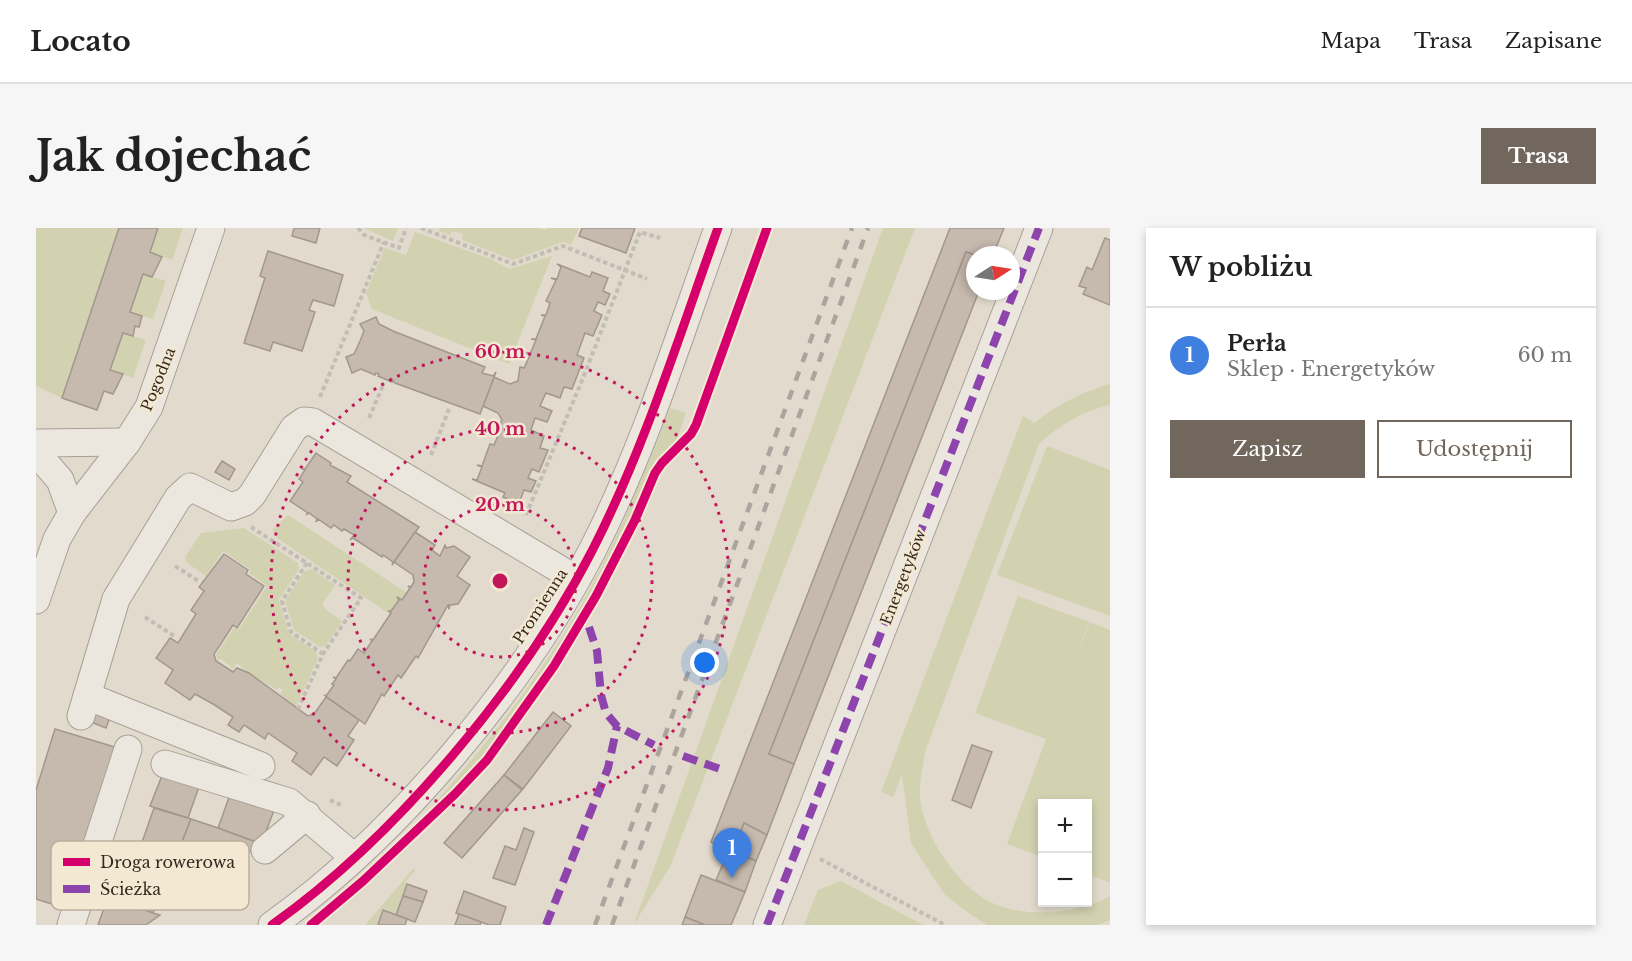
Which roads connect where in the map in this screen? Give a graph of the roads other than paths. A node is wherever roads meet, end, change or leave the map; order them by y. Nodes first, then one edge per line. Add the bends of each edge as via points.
1 (211, 228) edge
2 (718, 228) edge
3 (1039, 228) edge
4 (127, 442) junction
5 (36, 443) edge
6 (36, 452) edge
7 (72, 513) junction
8 (576, 579) junction
9 (36, 600) edge
10 (128, 749) dead end
11 (165, 764) dead end
12 (261, 766) dead end
13 (307, 815) junction
14 (98, 841) edge
15 (265, 850) dead end
16 (354, 858) junction
17 (76, 910) edge
18 (71, 925) edge
19 (272, 925) edge
20 (767, 925) edge

1 - 4 street, Pogodna via 162,374 149,407
2 - 8 street, Promienna via 640,444
3 - 20 street, Energetyków
4 - 5 street
4 - 7 street, Pogodna
6 - 7 street via 60,480
7 - 9 street, Pogodna via 57,539
8 - 12 street via 309,421 294,428 245,502 231,507 222,505 190,487 177,498 119,594 84,706
8 - 16 street, Promienna via 517,669 462,742 417,795
10 - 14 street
11 - 13 street via 290,802
13 - 15 street
13 - 16 street
16 - 19 street, Promienna
17 - 18 street

